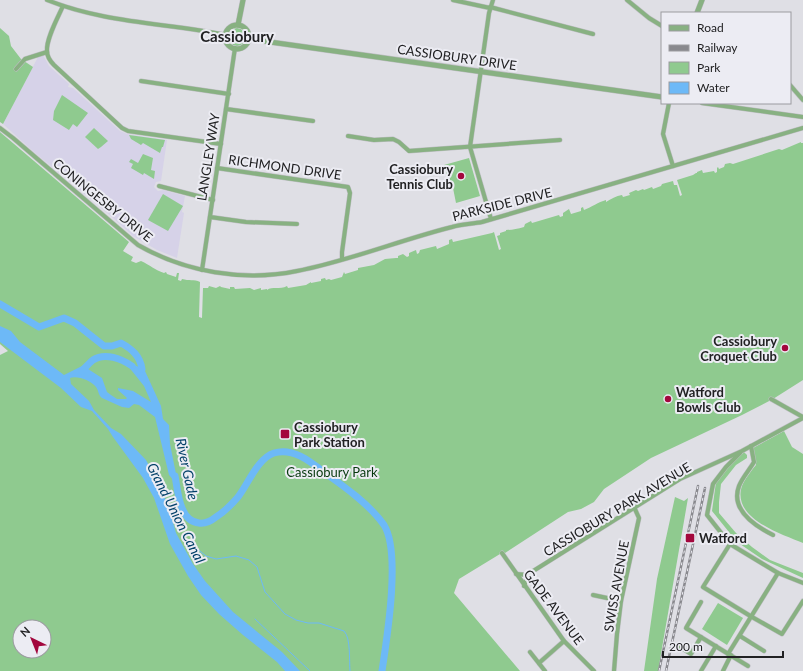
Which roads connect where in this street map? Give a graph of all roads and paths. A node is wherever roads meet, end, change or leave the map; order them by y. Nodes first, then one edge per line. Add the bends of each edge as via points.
1 (47, 0) edge
2 (243, 0) edge
3 (452, 0) edge
4 (493, 0) edge
5 (627, 0) edge
6 (702, 0) edge
7 (63, 6) junction
8 (490, 7) junction
9 (697, 12) edge
10 (238, 25) junction
11 (661, 25) edge
12 (592, 34) dead end
13 (226, 35) junction
14 (249, 38) junction
15 (235, 48) junction
16 (47, 52) junction
17 (16, 69) dead end
18 (481, 71) junction
19 (141, 81) dead end
20 (791, 86) edge
21 (229, 94) junction
22 (661, 97) edge
23 (803, 100) edge
24 (669, 104) edge
25 (709, 104) edge
26 (226, 109) junction
27 (803, 117) edge
28 (313, 121) dead end
29 (0, 128) edge
30 (803, 128) edge
31 (348, 136) dead end
32 (560, 140) dead end
33 (221, 144) junction
34 (470, 147) junction
35 (672, 166) junction
36 (218, 168) junction
37 (159, 186) dead end
38 (213, 200) junction
39 (210, 217) junction
40 (491, 219) junction
41 (297, 224) dead end
42 (342, 259) junction
43 (202, 270) junction
44 (771, 399) dead end
45 (803, 418) edge
46 (752, 446) junction
47 (742, 451) junction
48 (634, 507) junction
49 (773, 535) dead end
50 (730, 544) junction
51 (502, 553) dead end
52 (778, 573) junction
53 (516, 574) junction
54 (528, 575) junction
55 (803, 583) edge
56 (524, 586) junction
57 (593, 595) dead end
58 (621, 601) junction
59 (803, 601) edge
60 (701, 602) dead end
61 (752, 617) junction
62 (740, 636) junction
63 (702, 637) junction
64 (564, 641) junction
65 (716, 646) junction
66 (680, 647) dead end
67 (764, 651) dead end
68 (530, 652) dead end
69 (730, 654) junction
70 (539, 663) junction
71 (748, 666) dead end
72 (545, 671) edge
73 (594, 671) edge
74 (614, 671) edge
75 (701, 671) edge
76 (723, 671) edge

1 - 7 street
2 - 10 street
3 - 8 street
4 - 8 street
5 - 11 street
6 - 9 street
7 - 13 street via 102,17
7 - 16 street
8 - 12 street
8 - 18 street
10 - 13 street via 229,29
10 - 14 street via 245,28
13 - 15 street via 227,42
14 - 15 street via 242,48
14 - 18 street, CASSIOBURY DRIVE
15 - 21 street, LANGLEY WAY
16 - 17 street via 25,59
16 - 33 street via 54,65 126,130
18 - 22 street, CASSIOBURY DRIVE
18 - 34 street
19 - 21 street
20 - 23 street
21 - 26 street, LANGLEY WAY
24 - 35 street via 663,134
25 - 27 street
26 - 28 street
26 - 33 street, LANGLEY WAY
29 - 43 street, CONINGESBY DRIVE via 138,245 179,264
30 - 35 street, PARKSIDE DRIVE
31 - 34 street via 374,140 394,139 409,151
32 - 34 street
33 - 36 street, LANGLEY WAY
34 - 40 street
35 - 40 street, PARKSIDE DRIVE
36 - 38 street, LANGLEY WAY
36 - 42 street, RICHMOND DRIVE via 348,187 350,193
37 - 38 street
38 - 39 street, LANGLEY WAY
39 - 41 street via 246,222
39 - 43 street, LANGLEY WAY
40 - 42 street, PARKSIDE DRIVE via 450,227
42 - 43 street, PARKSIDE DRIVE via 297,271 270,274 236,275
44 - 45 street
45 - 46 street, CASSIOBURY PARK AVENUE
46 - 47 street, CASSIOBURY PARK AVENUE
46 - 49 street via 754,462 739,486 738,501 744,514 758,528
47 - 48 street, CASSIOBURY PARK AVENUE via 680,479
47 - 50 street via 713,484 708,515
48 - 54 street, CASSIOBURY PARK AVENUE
48 - 58 street, SWISS AVENUE via 639,518
50 - 52 street
50 - 61 street via 703,587
51 - 53 street, GADE AVENUE
52 - 55 street
52 - 61 street
53 - 54 street
53 - 56 street, GADE AVENUE
54 - 56 street
56 - 64 street, GADE AVENUE
57 - 58 street
58 - 74 street, SWISS AVENUE
59 - 61 street via 782,634
60 - 63 street via 686,628
61 - 62 street
62 - 67 street
62 - 69 street
63 - 65 street
63 - 66 street via 691,654
64 - 70 street
64 - 73 street, GADE AVENUE
65 - 69 street
65 - 75 street
68 - 70 street
69 - 71 street
69 - 76 street
70 - 72 street

